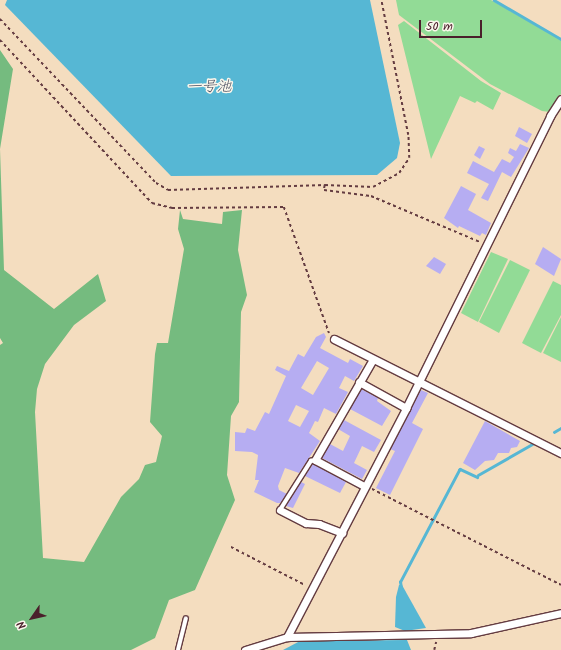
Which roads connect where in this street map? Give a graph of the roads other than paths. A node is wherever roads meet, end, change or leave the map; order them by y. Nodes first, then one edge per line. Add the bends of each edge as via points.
1 (561, 99) edge
2 (334, 339) road end
3 (373, 359) junction
4 (360, 382) junction
5 (419, 382) junction
6 (406, 408) junction
7 (561, 453) edge
8 (315, 460) junction
9 (364, 486) junction
10 (280, 510) joint
11 (342, 533) junction
12 (561, 613) edge
13 (186, 620) dead end
14 (287, 637) junction
15 (178, 650) edge
16 (245, 650) edge

1 - 5 street via 550,116
2 - 3 street
3 - 4 street
3 - 5 street
4 - 6 street
4 - 8 street
5 - 6 street
5 - 7 street
6 - 9 street
8 - 9 street
8 - 10 lane via 311,461
9 - 11 street
10 - 11 street via 306,523 319,524
11 - 14 street
12 - 14 street via 478,632
13 - 15 lane
14 - 16 street

